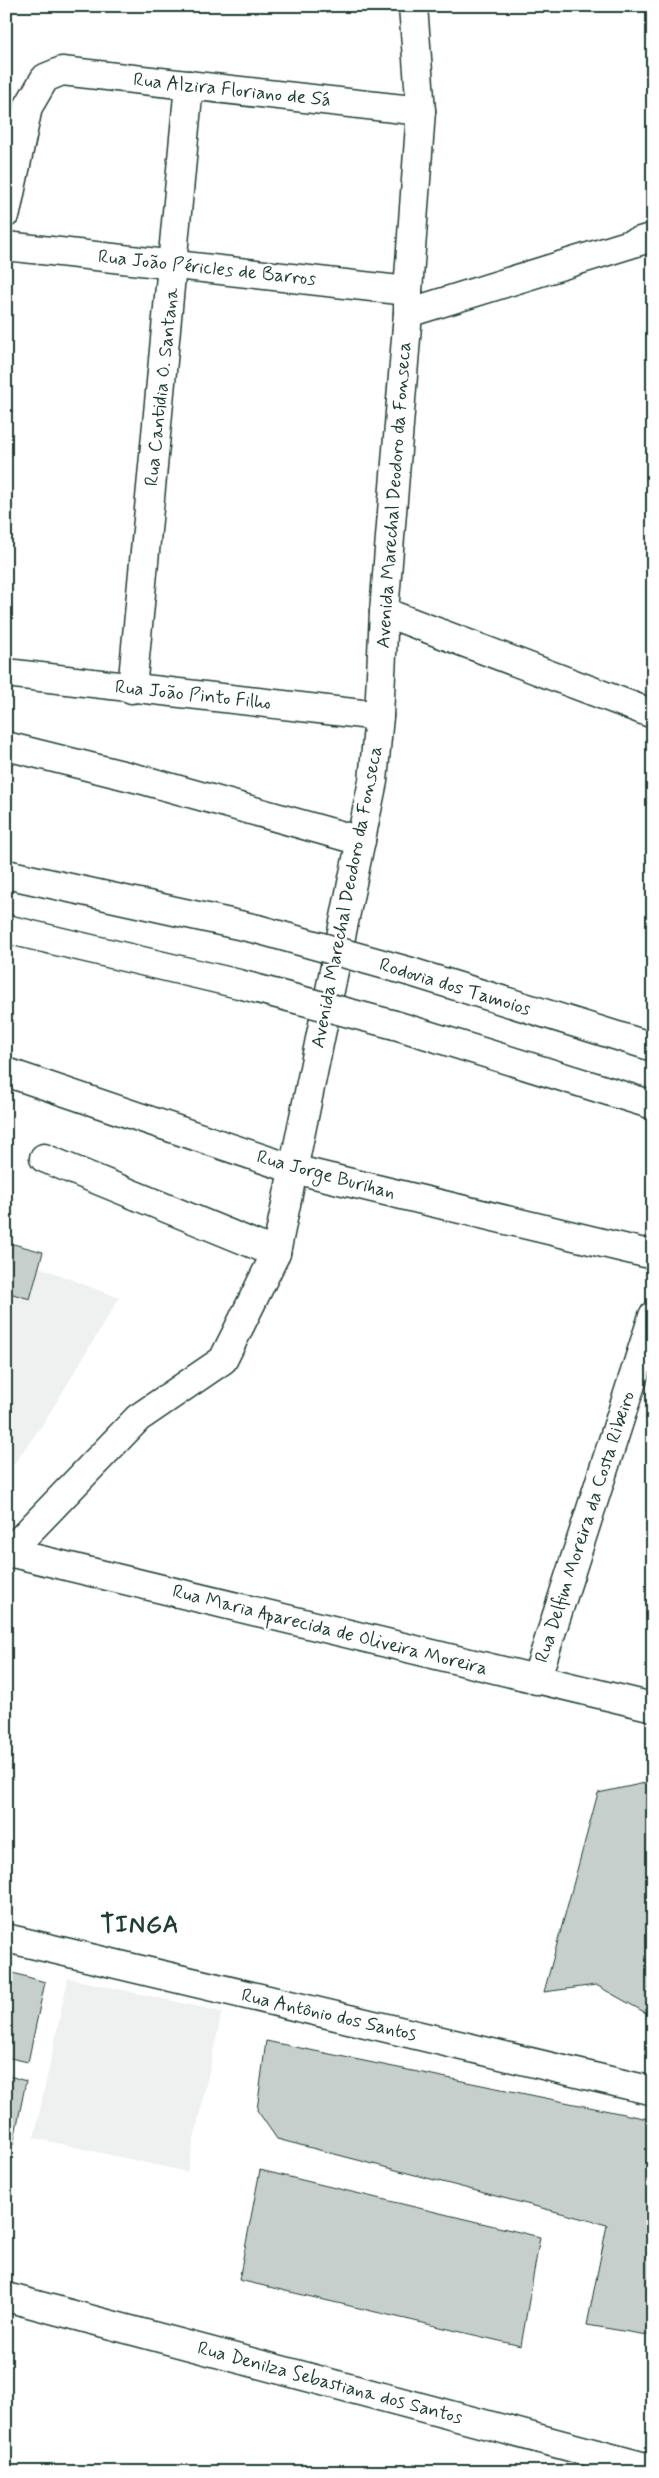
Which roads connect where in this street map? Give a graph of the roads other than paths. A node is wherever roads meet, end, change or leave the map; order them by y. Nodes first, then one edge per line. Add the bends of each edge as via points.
1 (413, 6) edge
2 (189, 85) junction
3 (421, 111) junction
4 (6, 213) edge
5 (653, 237) edge
6 (6, 246) edge
7 (174, 264) junction
8 (408, 302) junction
9 (384, 612) junction
10 (6, 673) edge
11 (132, 689) junction
12 (653, 714) edge
13 (379, 716) junction
14 (6, 746) edge
15 (361, 841) junction
16 (6, 874) edge
17 (6, 929) edge
18 (653, 1047) edge
19 (6, 1072) edge
20 (653, 1105) edge
21 (44, 1158) dead end
22 (293, 1169) junction
23 (276, 1253) junction
24 (653, 1255) edge
25 (653, 1316) edge
26 (7, 1553) edge
27 (536, 1680) junction
28 (653, 1707) edge
29 (6, 1938) edge
30 (653, 2091) edge
31 (6, 2297) edge
32 (653, 2469) edge

1 - 3 main road, Avenida Marechal Deodoro da Fonseca
2 - 3 main road, Rua Alzira Floriano de Sá
2 - 4 main road, Rua Alzira Floriano de Sá via 62,71 45,78 28,107
2 - 7 main road, Rua Cantidia O. Santana
3 - 8 main road, Avenida Marechal Deodoro da Fonseca
5 - 8 main road
6 - 7 main road, Rua João Péricles de Barros
7 - 8 main road, Rua João Péricles de Barros
7 - 11 main road, Rua Cantidia O. Santana
8 - 9 main road, Avenida Marechal Deodoro da Fonseca
9 - 12 main road
9 - 13 main road, Avenida Marechal Deodoro da Fonseca
10 - 11 main road, Rua João Pinto Filho
11 - 13 main road, Rua João Pinto Filho
13 - 15 main road, Avenida Marechal Deodoro da Fonseca via 373,781
14 - 15 main road via 147,781
15 - 22 main road, Avenida Marechal Deodoro da Fonseca
16 - 18 main road, Rodovia dos Tamoios, bridge via 257,929 411,972
17 - 20 main road, bridge via 396,1025
19 - 22 main road, Rua Jorge Burihan
21 - 23 main road
22 - 23 main road, Avenida Marechal Deodoro da Fonseca
22 - 24 main road, Rua Jorge Burihan
23 - 26 main road, Avenida Marechal Deodoro da Fonseca via 223,1360 138,1418
25 - 27 main road, Rua Delfim Moreira da Costa Ribeiro
26 - 27 main road, Rua Maria Aparecida de Oliveira Moreira
27 - 28 main road, Rua Maria Aparecida de Oliveira Moreira
29 - 30 main road, Rua Antônio dos Santos
31 - 32 main road, Rua Denilza Sebastiana dos Santos

